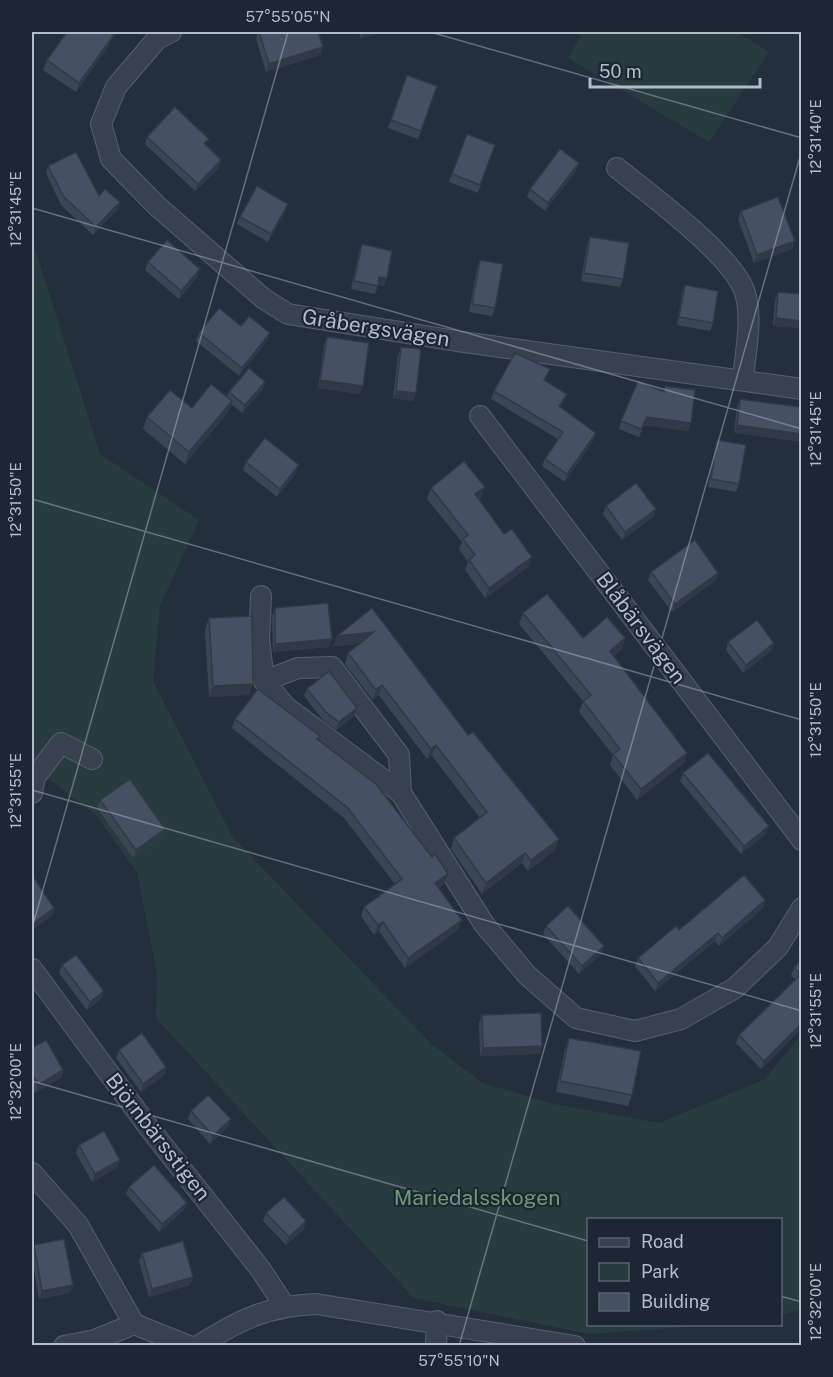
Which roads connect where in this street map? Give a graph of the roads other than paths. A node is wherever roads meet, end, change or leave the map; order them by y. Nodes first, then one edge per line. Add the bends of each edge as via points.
1 (171, 32) edge
2 (617, 168) dead end
3 (743, 380) junction
4 (801, 389) edge
5 (480, 416) dead end
6 (261, 597) dead end
7 (264, 681) junction
8 (92, 759) dead end
9 (32, 793) edge
10 (401, 793) junction
11 (801, 840) edge
12 (801, 908) edge
13 (32, 969) edge
14 (32, 1173) edge
15 (284, 1305) junction
16 (437, 1321) junction
17 (134, 1324) junction
18 (64, 1346) edge
19 (189, 1346) edge
20 (198, 1346) edge
21 (436, 1346) edge
22 (575, 1346) edge

1 - 3 street, Gråbergsvägen via 158,39 116,87 101,124 111,159 166,214 264,299 288,314
2 - 3 street via 717,254 745,292
3 - 4 street, Gråbergsvägen
5 - 11 street, Blåbärsvägen
6 - 7 street via 259,640
7 - 10 street via 286,707
7 - 10 street via 298,668 332,668 399,755
8 - 9 street via 61,743 35,777
10 - 12 street via 484,924 528,975 576,1018 635,1031 681,1019 735,988 778,947
13 - 15 street, Björnbärsstigen
14 - 17 street via 78,1225
15 - 16 street via 316,1304
15 - 20 street via 240,1320
16 - 21 street
16 - 22 street
17 - 18 street via 95,1340
17 - 19 street

